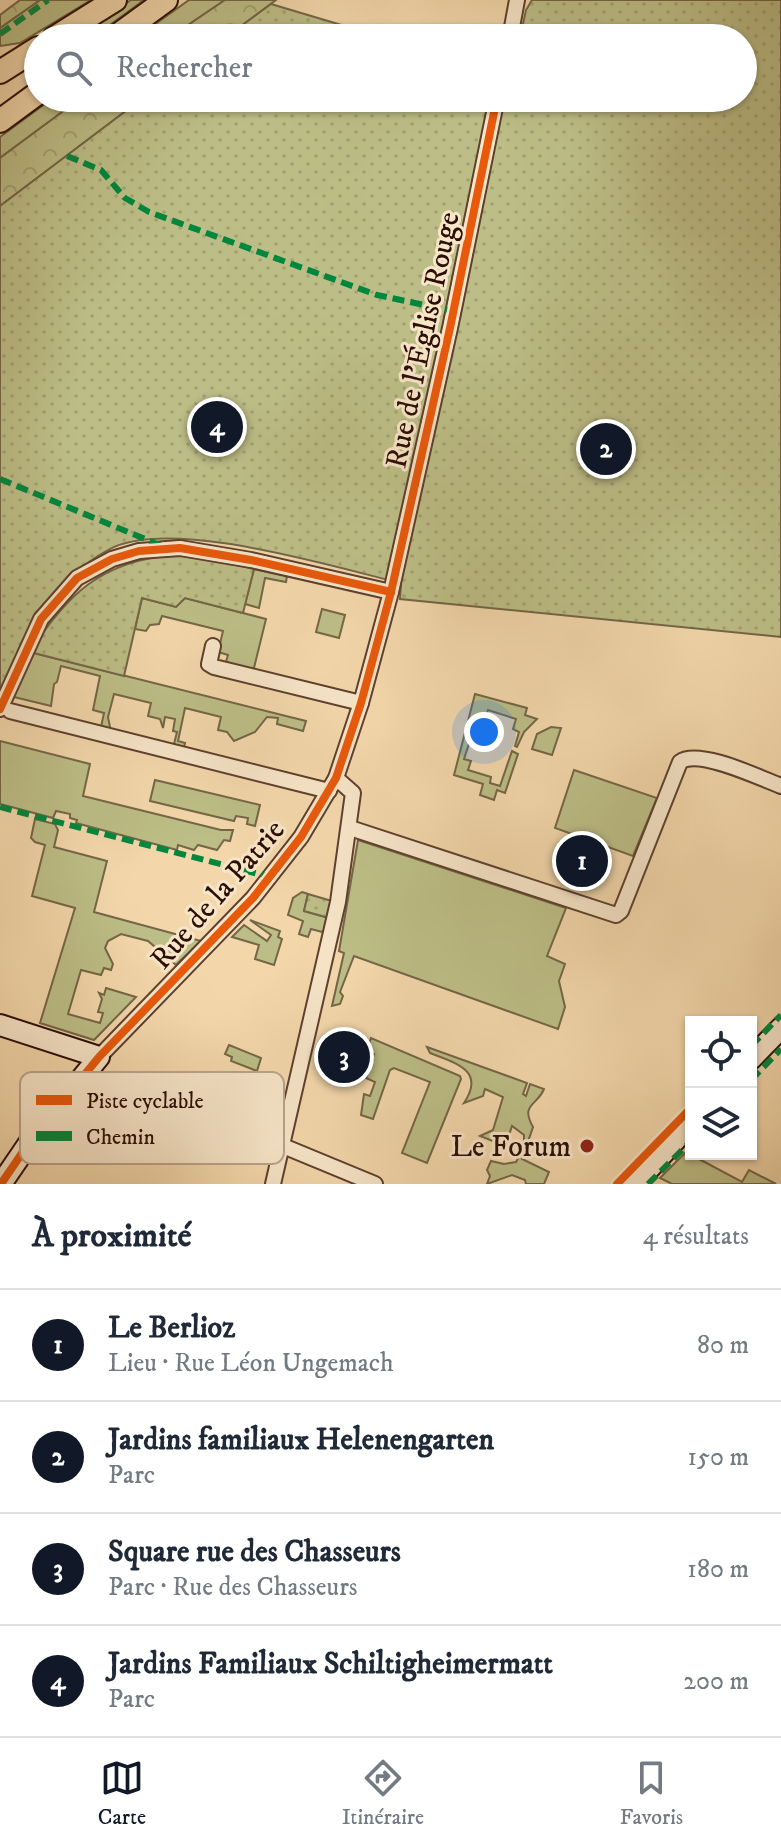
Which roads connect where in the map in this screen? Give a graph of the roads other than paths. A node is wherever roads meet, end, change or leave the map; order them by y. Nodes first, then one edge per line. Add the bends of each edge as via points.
1 (115, 0) edge
2 (166, 0) edge
3 (517, 0) edge
4 (76, 24) edge
5 (133, 24) edge
6 (513, 24) edge
7 (24, 57) edge
8 (0, 72) edge
9 (24, 103) edge
10 (494, 112) edge
11 (0, 121) edge
12 (391, 592) junction
13 (213, 646) dead end
14 (361, 703) junction
15 (5, 710) edge
16 (333, 784) junction
17 (781, 786) edge
18 (350, 828) junction
19 (0, 1025) edge
20 (781, 1028) edge
21 (757, 1053) edge
22 (99, 1057) junction
23 (87, 1072) edge
24 (685, 1130) edge
25 (284, 1142) edge
26 (284, 1146) edge
27 (20, 1156) edge
28 (278, 1164) edge
29 (1, 1184) edge
30 (273, 1184) edge
31 (375, 1184) edge
32 (635, 1184) edge

1 - 4 main road
2 - 5 main road
3 - 6 street
7 - 8 main road
9 - 11 main road
10 - 12 street, Rue de l'Église Rouge
12 - 14 street, Rue de la Patrie
12 - 15 street via 180,548 112,559 77,578 41,619
13 - 14 street via 209,664 214,667
14 - 16 street, Rue de la Patrie
15 - 16 street, Rue de la Patrie
16 - 18 street via 353,793
16 - 22 street, Rue de la Patrie via 253,898
17 - 18 street via 704,758 685,758 616,915
18 - 25 street
19 - 22 street
20 - 21 street
22 - 23 street, Rue de la Patrie
24 - 32 street
26 - 31 street
27 - 29 street, Rue de la Patrie
28 - 30 street

